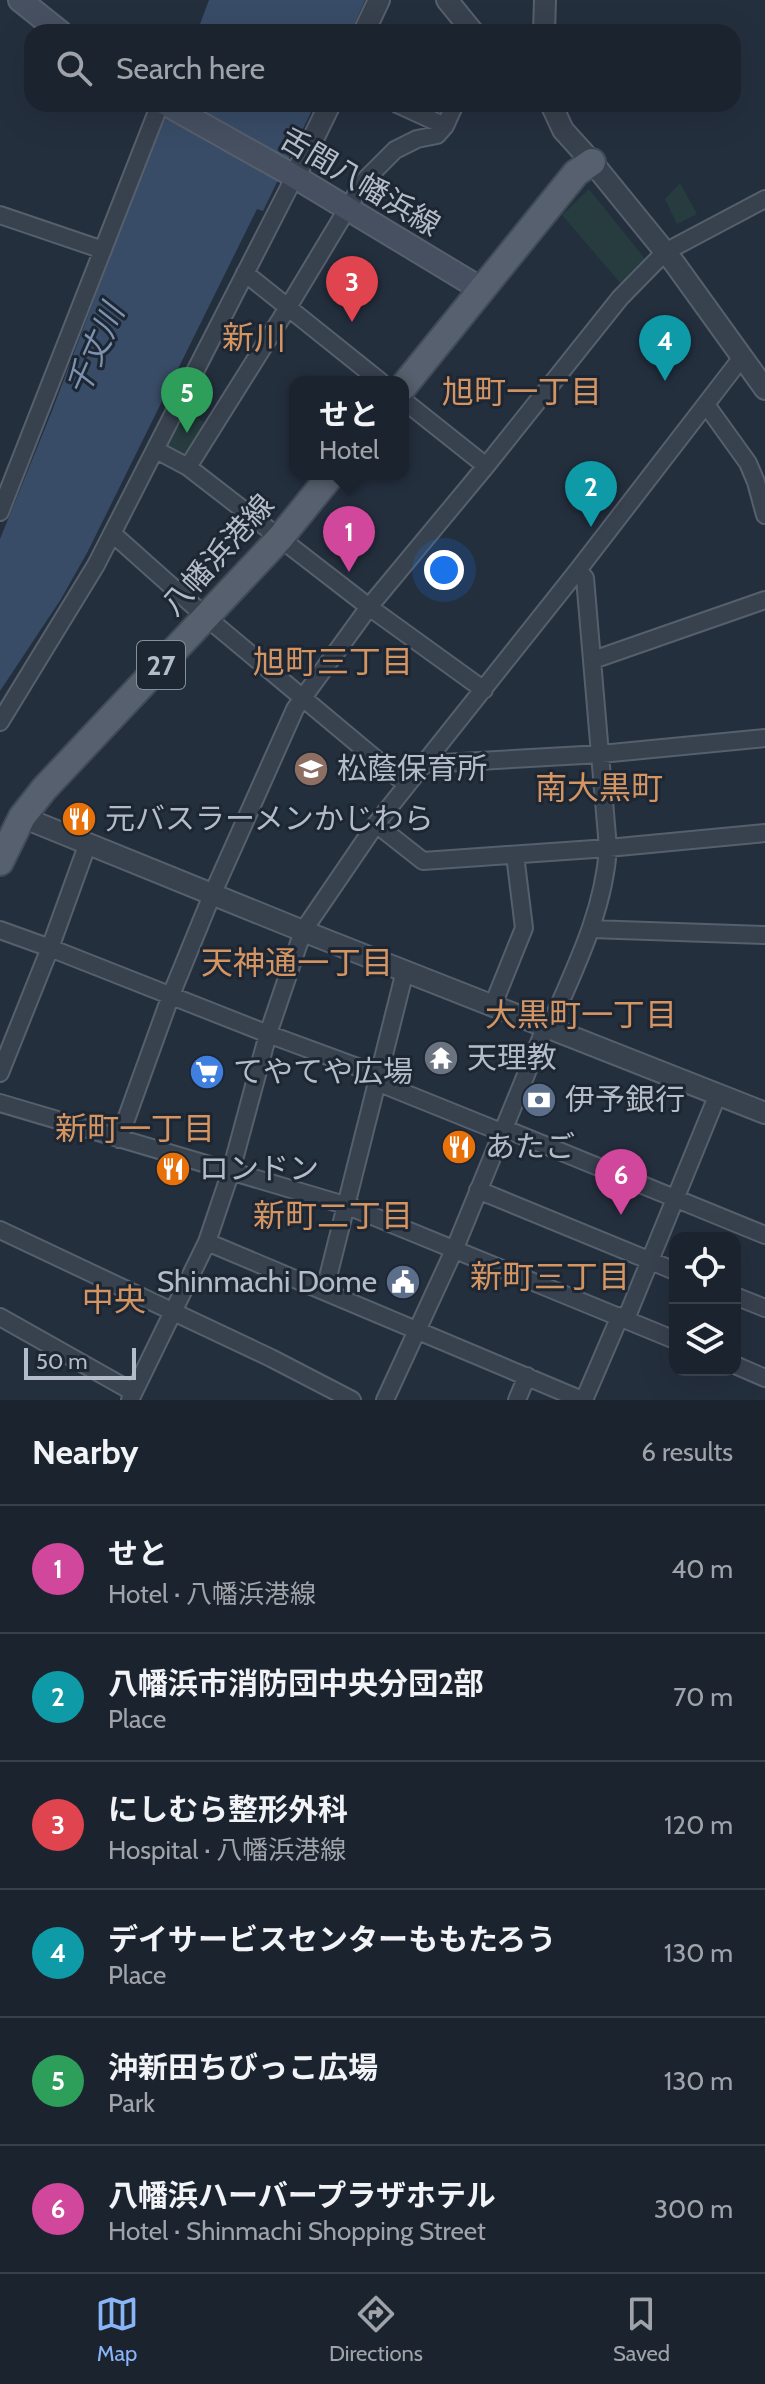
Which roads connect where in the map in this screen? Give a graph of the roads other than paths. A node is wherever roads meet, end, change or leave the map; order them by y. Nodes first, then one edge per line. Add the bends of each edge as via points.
1 (20, 0) edge
2 (379, 0) edge
3 (447, 0) edge
4 (545, 0) edge
5 (50, 24) edge
6 (368, 24) edge
7 (466, 24) edge
8 (544, 24) edge
9 (161, 112) edge
10 (179, 112) edge
11 (326, 112) edge
12 (414, 112) edge
13 (451, 112) edge
14 (555, 112) edge
15 (445, 126) junction
16 (592, 162) junction
17 (291, 174) junction
18 (765, 199) edge
19 (347, 208) junction
20 (0, 215) edge
21 (103, 250) junction
22 (665, 252) junction
23 (245, 273) junction
24 (481, 289) junction
25 (287, 309) junction
26 (743, 356) junction
27 (373, 376) edge
28 (409, 379) edge
29 (765, 389) edge
30 (409, 405) edge
31 (707, 406) junction
32 (156, 450) junction
33 (486, 466) junction
34 (188, 467) junction
35 (327, 480) edge
36 (0, 512) edge
37 (765, 515) edge
38 (113, 534) junction
39 (280, 538) junction
40 (578, 570) junction
41 (765, 600) edge
42 (369, 607) junction
43 (206, 617) junction
44 (593, 660) junction
45 (484, 690) junction
46 (302, 699) junction
47 (0, 722) edge
48 (765, 738) edge
49 (601, 754) junction
50 (425, 764) junction
51 (407, 785) junction
52 (22, 817) junction
53 (376, 824) junction
54 (765, 833) edge
55 (88, 843) junction
56 (608, 848) junction
57 (515, 855) junction
58 (0, 862) edge
59 (212, 895) junction
60 (591, 929) junction
61 (0, 930) edge
62 (303, 931) junction
63 (765, 935) edge
64 (50, 948) junction
65 (405, 971) junction
66 (171, 995) junction
67 (493, 1005) junction
68 (549, 1028) junction
69 (8, 1031) edge
70 (268, 1034) junction
71 (0, 1073) edge
72 (378, 1078) junction
73 (718, 1094) junction
74 (0, 1103) edge
75 (765, 1113) edge
76 (502, 1130) junction
77 (119, 1139) junction
78 (231, 1171) junction
79 (478, 1190) junction
80 (676, 1198) junction
81 (348, 1206) junction
82 (0, 1230) edge
83 (765, 1235) edge
84 (207, 1242) junction
85 (455, 1248) junction
86 (650, 1261) junction
87 (669, 1269) edge
88 (325, 1289) junction
89 (741, 1298) edge
90 (765, 1308) edge
91 (173, 1311) junction
92 (0, 1317) edge
93 (623, 1318) junction
94 (419, 1330) junction
95 (669, 1337) edge
96 (741, 1368) edge
97 (527, 1376) junction
98 (765, 1378) edge
99 (131, 1396) edge
100 (352, 1400) edge
101 (385, 1400) edge
102 (517, 1400) edge
103 (583, 1400) edge

1 - 5 main road
2 - 6 street
3 - 7 street
4 - 8 street
9 - 21 street
10 - 17 main road, 舌間八幡浜線
11 - 17 street
12 - 15 street
13 - 15 street
14 - 16 street via 563,130
15 - 19 street via 379,163
16 - 22 street
16 - 24 main road via 576,173
17 - 19 main road, 舌間八幡浜線
17 - 23 street
18 - 22 street
19 - 24 main road, 舌間八幡浜線
19 - 25 street
20 - 21 street
21 - 36 street
22 - 26 street
22 - 33 street via 620,298
23 - 25 street
23 - 32 street
24 - 28 main road
25 - 27 street
25 - 34 street
26 - 29 street
26 - 31 street
30 - 33 street
31 - 37 street via 748,463
31 - 40 street
32 - 34 street
32 - 38 street
33 - 42 street
34 - 39 street
35 - 39 main road, 八幡浜港線 / 27
38 - 43 street
38 - 47 street
39 - 42 street
39 - 43 main road, 八幡浜港線 / 27
40 - 44 street via 585,578
40 - 45 street
41 - 44 street
42 - 45 street
42 - 46 street
43 - 46 street
43 - 52 main road, 八幡浜港線 / 27
44 - 49 street
45 - 50 street
46 - 51 street
46 - 59 street
48 - 49 street
49 - 50 street
49 - 56 street
50 - 51 street
51 - 53 street
52 - 55 street
52 - 58 main road, 八幡浜港線 / 27
53 - 57 street via 423,861
53 - 62 street
54 - 56 street
55 - 59 street
55 - 64 street
56 - 57 street
56 - 60 street
57 - 67 street via 524,928
59 - 62 street
59 - 66 street
60 - 63 street
60 - 68 street
61 - 64 street
62 - 65 street
62 - 70 street
64 - 66 street
64 - 69 street
65 - 67 street
65 - 72 street
66 - 70 street
66 - 77 street
67 - 68 street
68 - 73 street
68 - 76 street
69 - 71 street
70 - 72 street
70 - 78 street
72 - 76 street
72 - 81 street
73 - 75 street
73 - 80 street
74 - 77 street
76 - 79 street
76 - 80 street
77 - 78 street
78 - 81 street
78 - 84 street
79 - 85 street
79 - 86 street
80 - 83 street
80 - 86 street
81 - 85 street
81 - 88 street
82 - 91 street
84 - 88 street
84 - 91 street
85 - 93 street
85 - 94 street
86 - 87 street
86 - 93 street
88 - 94 street
89 - 90 street
91 - 99 street
91 - 100 street
92 - 99 street
93 - 95 street
93 - 103 street
94 - 97 street
94 - 101 street
96 - 98 street
97 - 102 street
97 - 103 street

